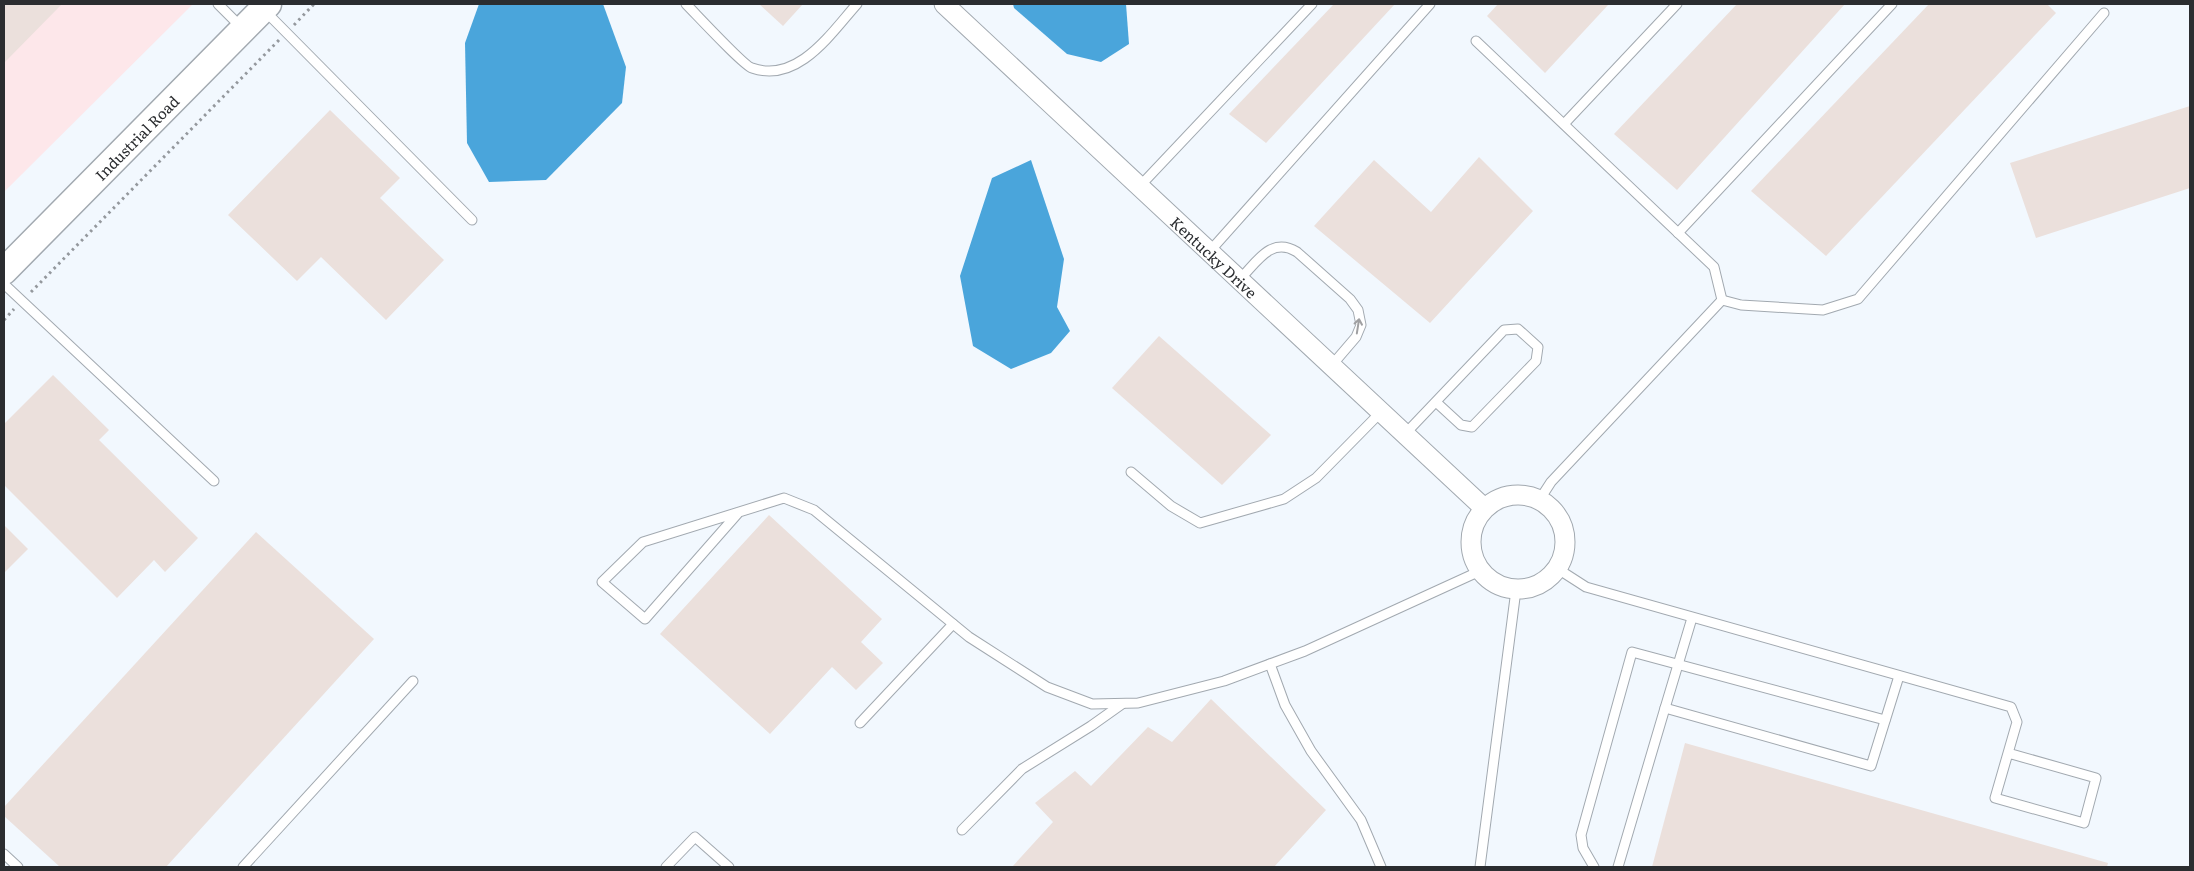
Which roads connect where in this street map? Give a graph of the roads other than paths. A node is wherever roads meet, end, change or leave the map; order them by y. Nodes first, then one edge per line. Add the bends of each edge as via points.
1 (218, 4) edge
2 (686, 4) edge
3 (857, 4) edge
4 (944, 4) edge
5 (1312, 4) edge
6 (1430, 4) edge
7 (1677, 4) edge
8 (1892, 4) edge
9 (266, 6) edge
10 (2104, 13) dead end
11 (243, 29) junction
12 (1476, 41) dead end
13 (1564, 124) junction
14 (1140, 186) junction
15 (472, 220) dead end
16 (1678, 233) junction
17 (1210, 251) junction
18 (4, 271) edge
19 (1240, 279) junction
20 (4, 284) edge
21 (1722, 300) junction
22 (1332, 365) junction
23 (1436, 402) junction
24 (1381, 412) junction
25 (1405, 434) junction
26 (1131, 472) dead end
27 (214, 481) dead end
28 (1540, 499) junction
29 (1484, 508) junction
30 (739, 512) junction
31 (1558, 569) junction
32 (1480, 570) junction
33 (1516, 590) junction
34 (1692, 618) junction
35 (953, 624) junction
36 (1270, 664) junction
37 (1678, 664) junction
38 (1899, 676) junction
39 (413, 681) dead end
40 (1122, 704) junction
41 (1665, 708) junction
42 (1886, 720) junction
43 (860, 723) dead end
44 (2008, 753) junction
45 (962, 830) dead end
46 (4, 854) edge
47 (18, 867) edge
48 (243, 867) edge
49 (666, 867) edge
50 (729, 867) edge
51 (1381, 867) edge
52 (1480, 867) edge
53 (1594, 867) edge
54 (1618, 867) edge

1 - 11 lane
2 - 3 lane via 751,68 782,71 814,53
4 - 14 street, Kentucky Drive
5 - 14 lane
6 - 17 lane
7 - 13 lane
8 - 16 lane
9 - 11 main road, Industrial Road
9 - 15 lane
10 - 21 lane via 1858,299 1823,310 1741,305
11 - 18 main road, Industrial Road
12 - 13 lane
13 - 16 lane
14 - 17 street, Kentucky Drive
16 - 21 lane via 1714,267
17 - 19 street, Kentucky Drive
19 - 22 street, Kentucky Drive
22 -> 19 lane via 1356,337 1361,325 1358,310 1350,298 1288,246 1279,245 1266,252
20 - 27 lane
21 - 28 lane via 1557,475
22 - 24 street, Kentucky Drive
23 - 23 lane via 1504,330 1518,330 1538,347 1536,361 1472,427 1461,425
23 - 25 lane
24 - 25 street, Kentucky Drive
24 - 26 lane via 1316,478 1284,498 1200,523 1171,506
25 - 29 street, Kentucky Drive
28 - 29 street via 1520,494 1507,496
28 - 31 street via 1562,522 1565,554
29 - 32 street via 1470,539 1472,556
30 - 30 lane via 644,618 602,582 643,542
30 - 35 lane via 784,498 814,510
31 - 33 street via 1546,581 1532,588
31 - 34 lane via 1586,587
32 - 33 street via 1502,587
32 - 36 lane via 1305,652
33 - 52 lane
34 - 37 lane
34 - 38 lane
35 - 40 lane via 1047,687 1092,704
35 - 43 lane
36 - 40 lane via 1224,681 1138,703
36 - 51 lane via 1285,705 1311,751 1361,820
37 - 41 lane
37 - 42 lane
37 - 53 lane via 1632,652 1581,834 1583,848
38 - 42 lane
38 - 44 lane via 2011,707 2016,722
39 - 48 lane
40 - 45 lane via 1022,769
41 - 42 lane via 1871,766
41 - 54 lane
44 - 44 lane via 2096,778 2084,823 1995,798
46 - 47 lane
49 - 50 lane via 695,837

